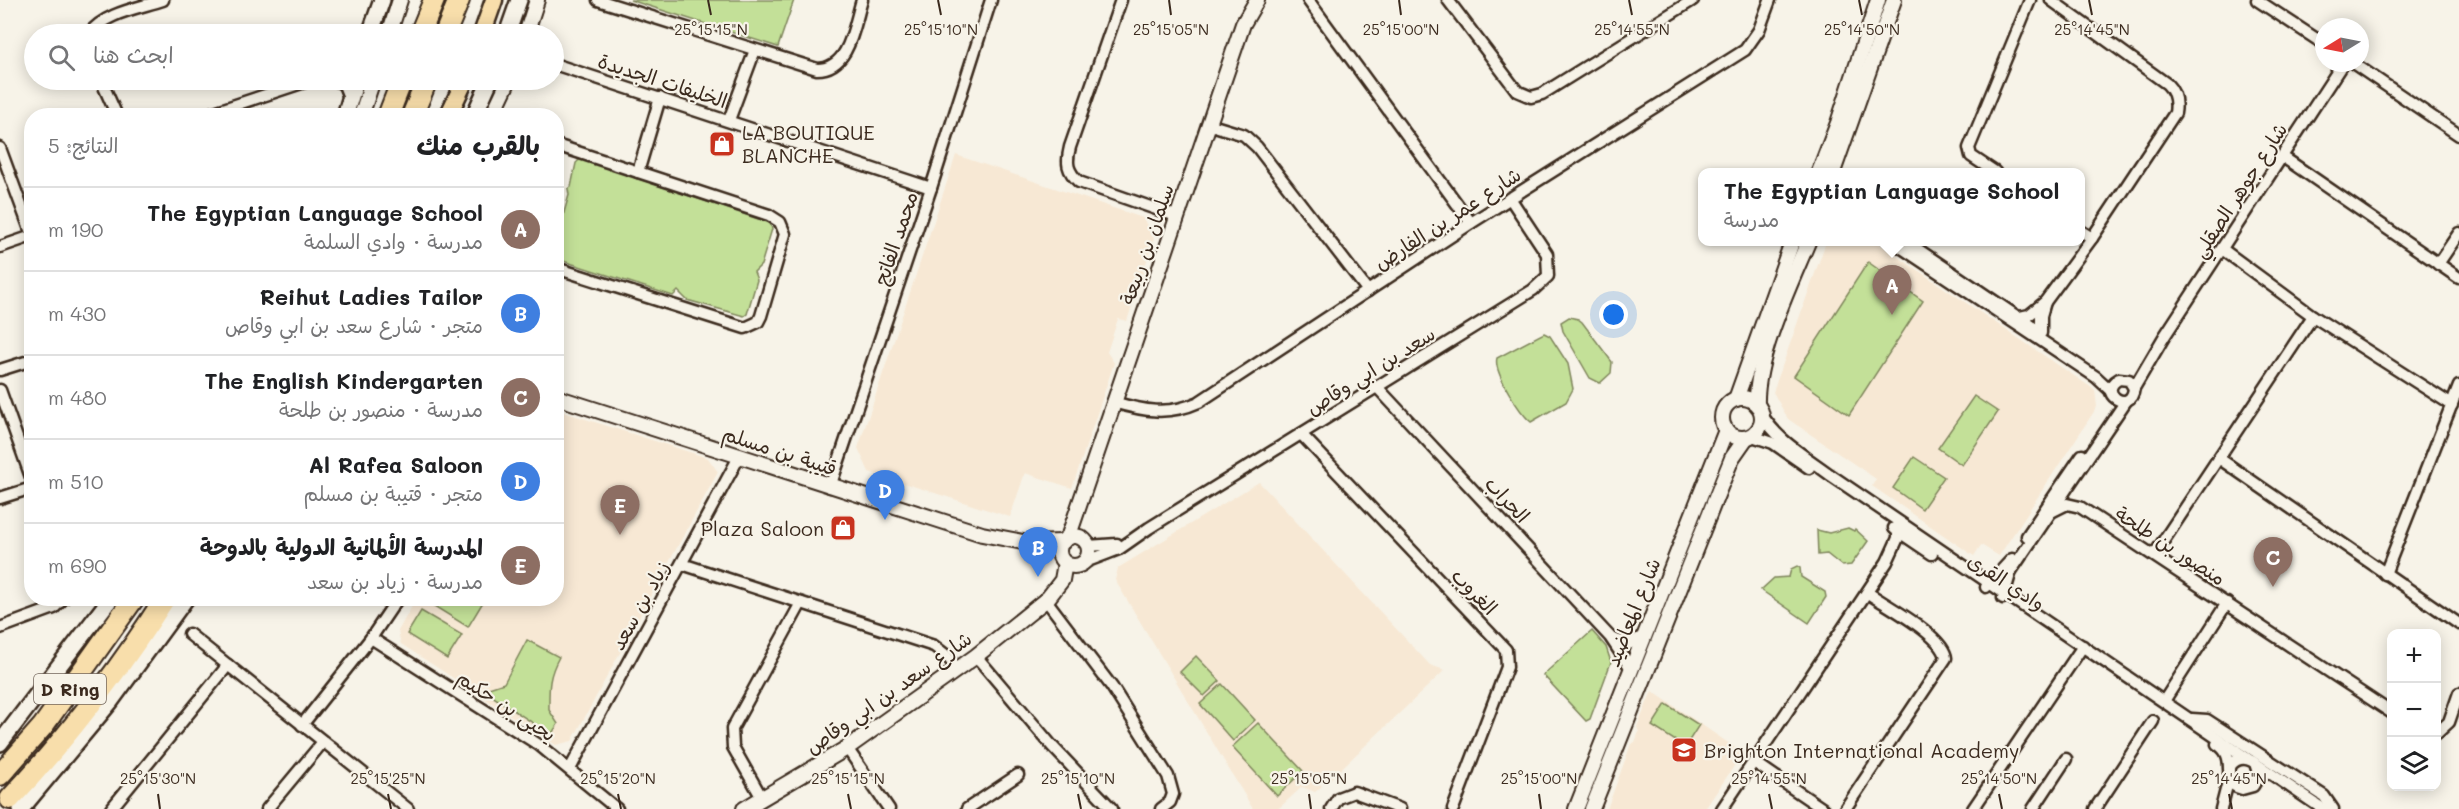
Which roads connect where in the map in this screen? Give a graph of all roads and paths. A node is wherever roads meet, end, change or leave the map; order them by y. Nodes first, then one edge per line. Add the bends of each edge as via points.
1 (163, 0) edge
2 (382, 0) edge
3 (400, 0) edge
4 (432, 0) edge
5 (459, 0) edge
6 (494, 0) edge
7 (519, 0) edge
8 (537, 0) edge
9 (598, 0) edge
10 (862, 0) edge
11 (991, 0) edge
12 (1121, 0) edge
13 (1257, 0) edge
14 (1308, 0) edge
15 (1448, 0) edge
16 (1693, 0) edge
17 (1770, 0) edge
18 (1878, 0) edge
19 (1894, 0) edge
20 (2030, 0) edge
21 (2051, 0) edge
22 (2262, 1) edge
23 (98, 24) edge
24 (374, 24) edge
25 (392, 24) edge
26 (424, 24) edge
27 (449, 24) edge
28 (486, 24) edge
29 (511, 24) edge
30 (531, 24) edge
31 (2315, 38) edge
32 (754, 50) junction
33 (564, 67) edge
34 (2337, 72) edge
35 (2366, 72) edge
36 (105, 90) edge
37 (279, 90) edge
38 (346, 90) edge
39 (353, 90) edge
40 (370, 90) edge
41 (398, 90) edge
42 (423, 90) edge
43 (460, 90) edge
44 (486, 90) edge
45 (504, 90) edge
46 (660, 98) junction
47 (350, 99) junction
48 (113, 108) edge
49 (226, 108) edge
50 (347, 108) edge
51 (364, 108) edge
52 (391, 108) edge
53 (415, 108) edge
54 (452, 108) edge
55 (478, 108) edge
56 (496, 108) edge
57 (729, 120) junction
58 (1208, 124) junction
59 (2459, 135) edge
60 (0, 148) edge
61 (564, 148) edge
62 (2283, 157) junction
63 (1821, 168) edge
64 (1836, 168) edge
65 (1989, 168) edge
66 (638, 172) junction
67 (931, 188) junction
68 (1510, 198) junction
69 (24, 214) edge
70 (1176, 216) junction
71 (1471, 223) junction
72 (2459, 233) edge
73 (2085, 234) edge
74 (2092, 238) junction
75 (24, 239) edge
76 (1791, 246) edge
77 (1806, 246) edge
78 (1899, 246) edge
79 (1913, 246) edge
80 (0, 247) edge
81 (2222, 249) junction
82 (2439, 264) junction
83 (564, 271) edge
84 (2459, 278) edge
85 (1368, 291) junction
86 (2045, 302) junction
87 (2313, 316) junction
88 (2020, 317) junction
89 (2041, 333) junction
90 (2164, 337) junction
91 (24, 362) edge
92 (0, 370) edge
93 (2122, 379) junction
94 (2459, 386) edge
95 (1377, 387) junction
96 (2134, 388) junction
97 (0, 390) edge
98 (2112, 394) junction
99 (1736, 399) junction
100 (564, 400) edge
101 (2126, 401) junction
102 (1113, 402) junction
103 (2452, 405) junction
104 (1759, 409) junction
105 (1726, 430) junction
106 (1301, 434) junction
107 (1749, 437) junction
108 (739, 457) junction
109 (24, 458) edge
110 (2220, 459) junction
111 (2074, 479) junction
112 (830, 487) junction
113 (24, 490) edge
114 (0, 498) edge
115 (1081, 504) junction
116 (2080, 507) junction
117 (2053, 511) junction
118 (1892, 527) junction
119 (1131, 539) junction
120 (1065, 540) junction
121 (1028, 543) junction
122 (1086, 543) junction
123 (1918, 544) junction
124 (2154, 555) junction
125 (1063, 561) junction
126 (1084, 562) junction
127 (1887, 562) junction
128 (682, 564) junction
129 (2385, 574) junction
130 (1987, 585) junction
131 (1868, 594) junction
132 (2004, 597) junction
133 (1047, 599) junction
134 (801, 603) junction
135 (2227, 603) junction
136 (56, 606) edge
137 (105, 606) edge
138 (128, 606) edge
139 (176, 606) edge
140 (393, 606) edge
141 (2459, 624) edge
142 (0, 628) edge
143 (189, 633) dead end
144 (1643, 636) junction
145 (1610, 637) junction
146 (371, 638) junction
147 (2081, 649) junction
148 (976, 656) junction
149 (228, 665) junction
150 (1630, 667) junction
151 (957, 669) junction
152 (2459, 693) edge
153 (2164, 701) junction
154 (2387, 710) edge
155 (2192, 719) junction
156 (2153, 721) dead end
157 (302, 725) junction
158 (2441, 729) edge
159 (1, 741) edge
160 (322, 743) junction
161 (847, 748) junction
162 (2066, 759) dead end
163 (2252, 761) junction
164 (1754, 762) junction
165 (570, 769) junction
166 (2229, 773) junction
167 (0, 775) edge
168 (1018, 775) dead end
169 (2288, 785) junction
170 (2251, 787) junction
171 (762, 798) junction
172 (22, 805) edge
173 (2221, 808) edge
174 (111, 809) edge
175 (267, 809) edge
176 (408, 809) edge
177 (617, 809) edge
178 (744, 809) edge
179 (889, 809) edge
180 (968, 809) edge
181 (1112, 809) edge
182 (1161, 809) edge
183 (1331, 809) edge
184 (1400, 809) edge
185 (1453, 809) edge
186 (1576, 809) edge
187 (1592, 809) edge
188 (1722, 809) edge
189 (1823, 809) edge
190 (1845, 809) edge
191 (1973, 809) edge
192 (2033, 809) edge
193 (2095, 809) edge
194 (2323, 809) edge
195 (2332, 809) edge

1 - 23 street
2 - 24 main road
3 - 25 street
4 - 26 highway
5 - 27 highway
6 - 28 main road
7 - 29 main road
8 - 30 street
9 - 32 street
10 - 32 street via 844,56 833,66 817,69
11 - 67 street, محمد الفاتح
12 - 70 street via 1070,147 1069,172 1079,182
13 - 58 street, سلمان بن ربيعة via 1243,24
14 - 71 street
15 - 16 street via 1517,92 1531,97 1542,94
17 - 68 street, شارع عمر بن الفارض via 1759,30 1745,50
18 - 63 street
19 - 64 street
20 - 65 street via 1969,148 1971,156
21 - 74 street via 2167,84 2176,99 2175,113
22 - 31 street
32 - 57 street
33 - 46 street, الخليفات الجديدة
34 - 62 street, شارع جوهر الصقلي
35 - 59 street
36 - 48 street
37 - 49 street
38 - 47 street
39 - 47 main road
40 - 51 street
41 - 52 highway
42 - 53 highway
43 - 54 main road
44 - 55 main road
45 - 56 street
46 - 57 street, الخليفات الجديدة
46 - 66 street
47 - 50 main road
57 - 67 street, الخليفات الجديدة
58 - 70 street, سلمان بن ربيعة
58 - 85 street via 1245,135 1257,147
60 - 69 street
61 - 66 street
62 - 81 street, شارع جوهر الصقلي
62 - 82 street
66 - 83 street via 780,222 785,240 758,322 752,327 737,327
67 - 112 street, محمد الفاتح
68 - 71 street, شارع عمر بن الفارض
68 - 95 street, سعد بن ابي وقاص via 1545,249 1548,276 1533,290
70 - 102 street, سلمان بن ربيعة
71 - 85 street, شارع عمر بن الفارض
72 - 82 street
73 - 74 street
74 - 86 street
75 - 80 street
76 - 99 street
77 - 104 street via 1785,297 1756,388
78 - 98 street via 2096,377
79 - 88 street
81 - 87 street
81 - 90 street, شارع جوهر الصقلي
82 - 84 street
85 - 102 street, شارع عمر بن الفارض via 1186,408 1157,413
86 - 88 street
86 - 89 street
87 - 103 street
87 - 110 street
88 - 89 street
89 - 93 street via 2109,378
90 - 93 street, شارع جوهر الصقلي via 2137,372
90 - 96 street, شارع جوهر الصقلي
91 - 92 street
93 - 96 street
93 - 98 street via 2113,383
94 - 103 street
95 - 106 street, سعد بن ابي وقاص
95 - 145 street, الحراب
96 - 101 street via 2133,396
97 - 109 street
98 - 101 street via 2119,402
98 - 130 street via 2109,416 2004,570
99 - 104 street via 1748,399
99 - 105 street via 1724,410
100 - 108 street, قتيبة بن مسلم
101 - 111 street
102 - 115 street, سلمان بن ربيعة
103 - 129 street
104 - 107 street via 1761,426
104 - 130 street, وادي القرى via 1770,428 1797,450
105 - 107 street via 1734,436
105 - 144 street, شارع المعاضيد
106 - 119 street, سعد بن ابي وقاص
106 - 185 street, الغروب via 1506,650 1508,667
107 - 118 street, وادي القرى via 1773,443
107 - 187 street, شارع المعاضيد via 1732,458
108 - 112 street, قتيبة بن مسلم
108 - 128 street, زياد بن سعد
110 - 124 street
110 - 129 street
111 - 116 street
111 - 117 street
112 - 121 street, قتيبة بن مسلم via 982,534
113 - 114 street
115 - 120 street, سلمان بن ربيعة
115 - 122 street, سلمان بن ربيعة
116 - 117 street via 2067,504
116 - 124 street, منصور بن طلحة
117 - 132 street via 2011,571
118 - 123 street, وادي القرى
118 - 127 street via 1898,531 1898,538
119 - 122 street via 1108,547
119 - 126 street, شارع سعد بن ابي وقاص via 1119,549
120 - 121 street, قتيبة بن مسلم
120 - 122 street via 1076,537
120 - 125 street via 1060,550
121 - 125 street, قتيبة بن مسلم
122 - 126 street via 1089,554
123 - 127 street via 1904,542
123 - 130 street, وادي القرى
124 - 135 street, منصور بن طلحة
125 - 126 street via 1072,566
125 - 133 street, شارع سعد بن ابي وقاص via 1062,580
126 - 133 street, شارع سعد بن ابي وقاص
127 - 131 street
128 - 134 street
128 - 165 street, زياد بن سعد
129 - 141 street
130 - 132 street, وادي القرى
131 - 164 street
131 - 190 street via 1933,637 1944,647 1946,658
132 - 147 street, وادي القرى
133 - 148 street, شارع سعد بن ابي وقاص
133 - 182 street via 1112,687 1168,776 1173,795
134 - 151 street via 934,646
134 - 171 street via 732,729 733,747
135 - 153 street
135 - 154 street, منصور بن طلحة
136 - 142 street
137 - 159 main road, D Ring
138 - 167 highway, D Ring via 43,726
139 - 172 highway, D Ring via 39,768
140 - 146 street
143 - 149 street
144 - 145 street via 1629,644
144 - 150 street, شارع المعاضيد
145 - 150 street, الحراب
146 - 157 street
146 - 165 street, يحيى بن حكيم via 539,745
147 - 153 street, وادي القرى
147 - 166 street, وادي القرى via 2223,748 2229,758
147 - 191 street
148 - 151 street, شارع سعد بن ابي وقاص
148 - 181 street
149 - 157 street
149 - 174 street
150 - 186 street, شارع المعاضيد
151 - 161 street, شارع سعد بن ابي وقاص
152 - 158 street via 2449,722
153 - 155 street, وادي القرى
155 - 163 street, وادي القرى
155 - 195 street, وادي القرى via 2207,720 2325,796
156 - 193 street
157 - 160 street
160 - 175 street
160 - 176 street
161 - 171 street, شارع سعد بن ابي وقاص
161 - 179 street
162 - 192 street
163 - 166 street via 2236,760
163 - 169 street, وادي القرى
163 - 170 street via 2259,776
164 - 188 street
164 - 189 street
165 - 177 street, يحيى بن حكيم
166 - 170 street via 2235,787
166 - 173 street
168 - 180 street
169 - 170 street
169 - 194 street, وادي القرى
170 - 173 street
171 - 178 street, شارع سعد بن ابي وقاص
183 - 184 street via 1338,798 1354,792

